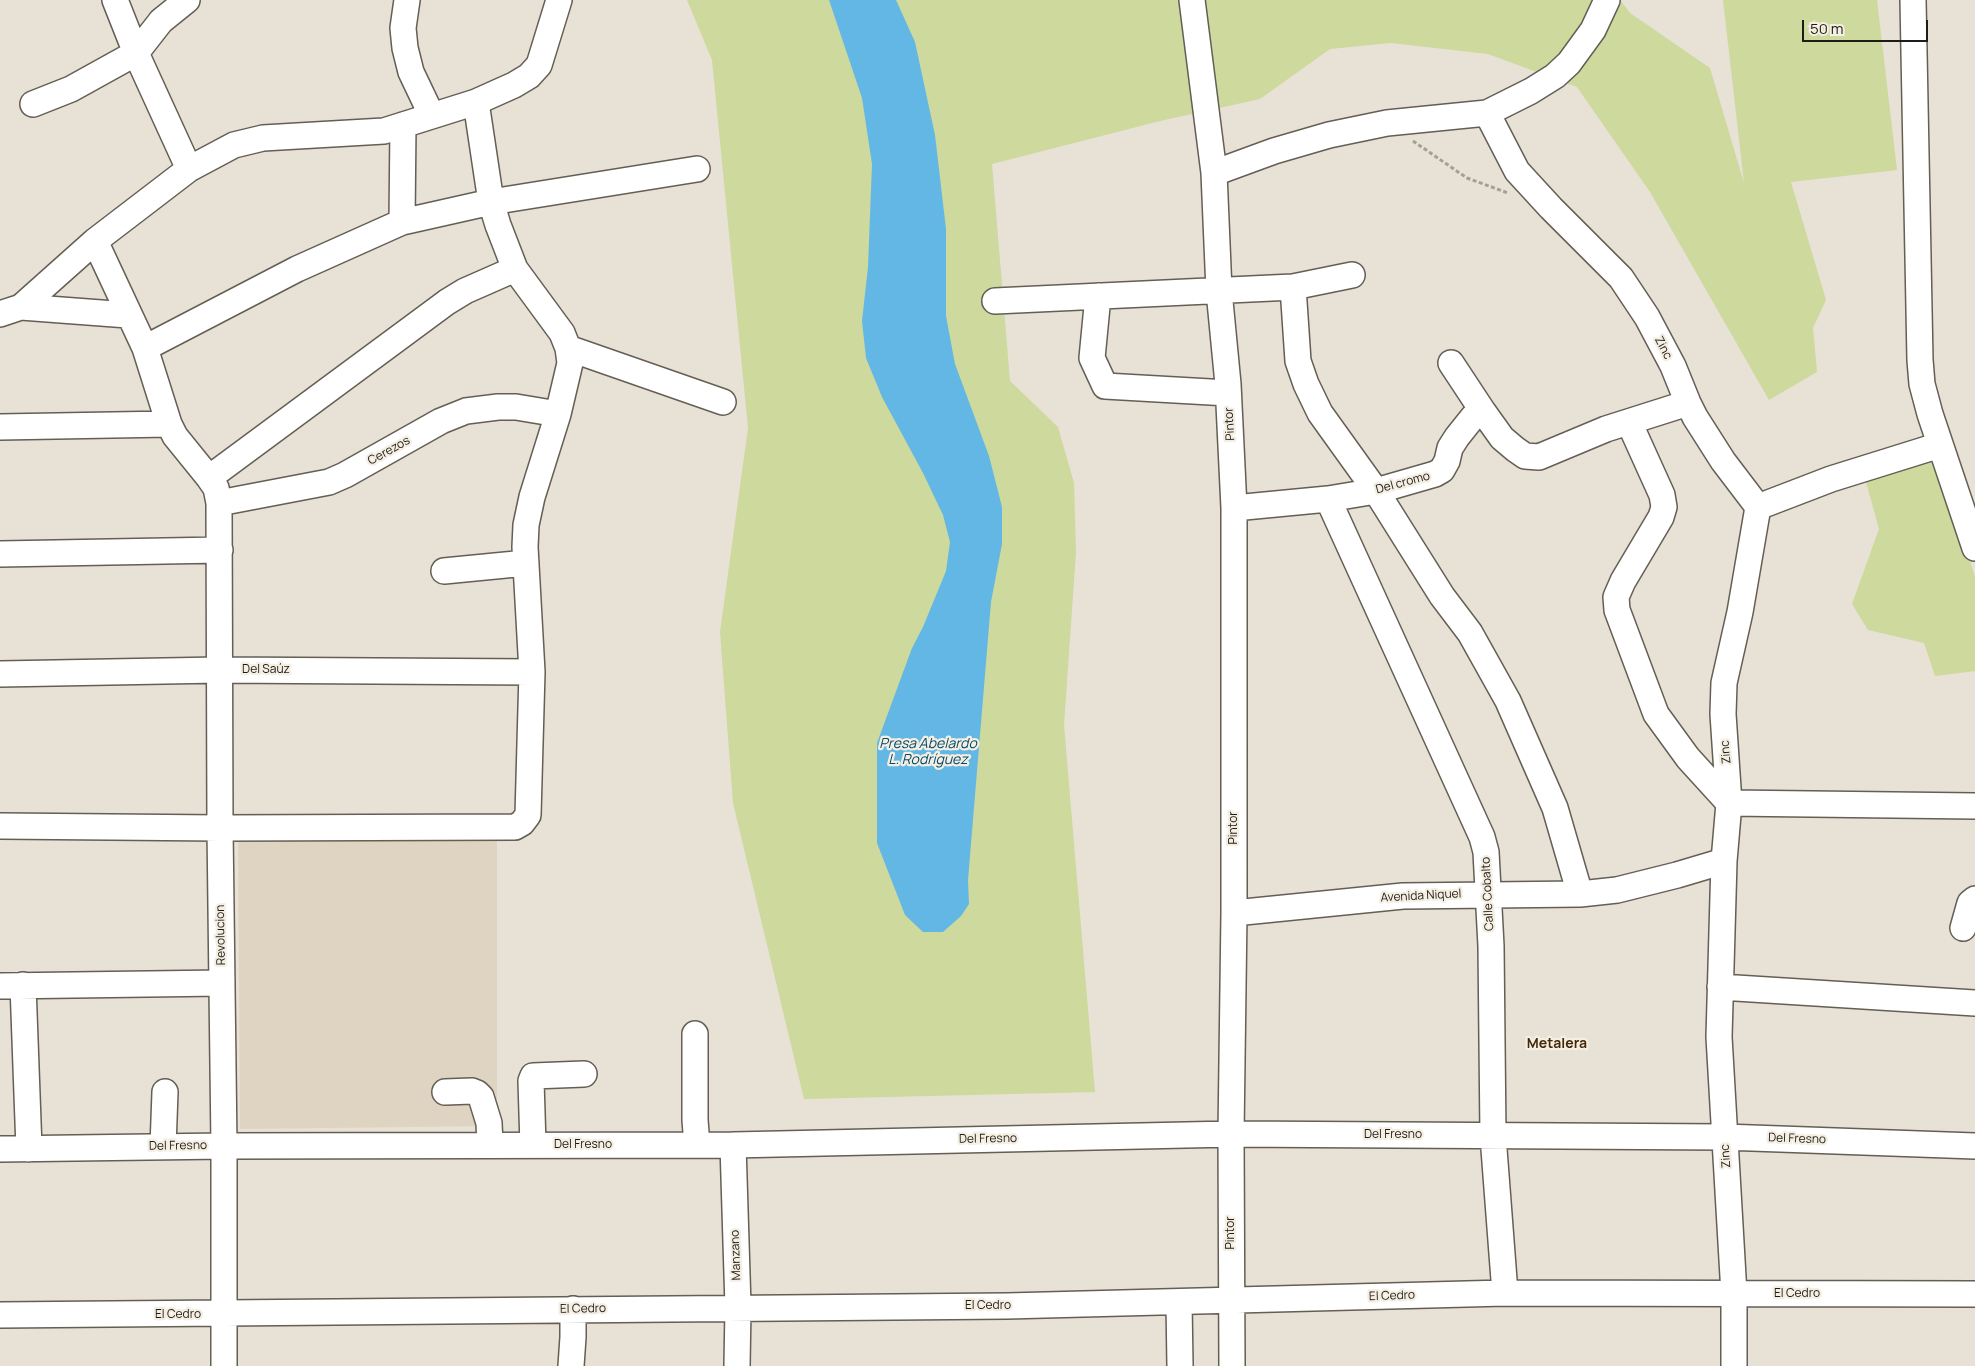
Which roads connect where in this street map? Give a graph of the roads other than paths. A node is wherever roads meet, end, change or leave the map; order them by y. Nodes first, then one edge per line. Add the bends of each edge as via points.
1 (115, 0) edge
2 (187, 0) edge
3 (407, 0) edge
4 (559, 0) edge
5 (1192, 0) edge
6 (1607, 0) edge
7 (1913, 0) edge
8 (136, 53) junction
9 (476, 102) junction
10 (32, 104) dead end
11 (1487, 113) junction
12 (432, 114) junction
13 (403, 125) junction
14 (189, 169) junction
15 (697, 169) dead end
16 (1214, 173) junction
17 (491, 202) junction
18 (402, 222) junction
19 (95, 241) junction
20 (515, 268) junction
21 (1352, 275) dead end
22 (1293, 287) junction
23 (1219, 292) junction
24 (1098, 296) junction
25 (995, 301) dead end
26 (11, 310) edge
27 (128, 315) junction
28 (145, 348) junction
29 (568, 348) junction
30 (1451, 363) dead end
31 (1228, 394) junction
32 (722, 402) dead end
33 (1688, 404) junction
34 (1482, 410) junction
35 (558, 414) junction
36 (1630, 422) junction
37 (169, 424) junction
38 (0, 427) edge
39 (1940, 444) junction
40 (209, 478) junction
41 (1376, 490) junction
42 (1328, 499) junction
43 (219, 503) junction
44 (1758, 507) junction
45 (1234, 508) junction
46 (1975, 548) edge
47 (220, 550) junction
48 (0, 554) edge
49 (526, 563) junction
50 (444, 571) dead end
51 (219, 670) junction
52 (532, 672) junction
53 (0, 674) edge
54 (1729, 803) junction
55 (1975, 806) edge
56 (0, 826) edge
57 (220, 828) junction
58 (1724, 861) junction
59 (1489, 894) junction
60 (1580, 894) junction
61 (1975, 899) edge
62 (1234, 913) junction
63 (1963, 928) dead end
64 (222, 983) junction
65 (12, 985) edge
66 (1720, 986) junction
67 (1975, 1003) edge
68 (695, 1034) dead end
69 (584, 1074) dead end
70 (165, 1092) dead end
71 (445, 1092) dead end
72 (1231, 1134) junction
73 (1493, 1136) junction
74 (1724, 1136) junction
75 (490, 1144) junction
76 (533, 1145) junction
77 (698, 1145) junction
78 (732, 1145) junction
79 (224, 1146) junction
80 (1975, 1146) edge
81 (164, 1147) junction
82 (0, 1149) edge
83 (29, 1149) junction
84 (1505, 1293) junction
85 (1734, 1294) junction
86 (1975, 1294) edge
87 (1231, 1301) junction
88 (1179, 1302) junction
89 (738, 1307) junction
90 (573, 1309) junction
91 (223, 1314) junction
92 (0, 1315) edge
93 (224, 1366) edge
94 (571, 1366) edge
95 (737, 1366) edge
96 (1180, 1366) edge
97 (1232, 1366) edge
98 (1734, 1366) edge

1 - 8 street
2 - 8 street via 161,21
3 - 12 street via 403,28 405,48 411,72
4 - 9 street via 539,65 514,85
5 - 16 street, Pintor
6 - 11 street via 1589,35 1562,69 1530,91
7 - 39 street via 1920,360 1922,384
8 - 10 street via 71,89
8 - 14 street
9 - 12 street
9 - 17 street
11 - 16 street via 1387,123 1329,135 1274,150
11 - 33 street, Zinc via 1517,171 1621,278 1647,317 1673,366
12 - 13 street
13 - 14 street via 384,131 249,140
13 - 18 street
14 - 19 street
15 - 17 street
16 - 23 street, Pintor
17 - 18 street
17 - 20 street
18 - 28 street via 297,269
19 - 26 street
19 - 27 street, Revolucion
20 - 29 street via 562,333
20 - 40 street via 448,302
21 - 22 street
22 - 23 street
22 - 41 street via 1301,373 1320,412
23 - 24 street
23 - 31 street, Pintor
24 - 25 street
24 - 31 street via 1092,358 1105,386
26 - 27 street
27 - 28 street, Revolucion
28 - 37 street, Revolucion
29 - 32 street
29 - 35 street via 570,363
30 - 34 street
31 - 45 street, Pintor
33 - 36 street
33 - 44 street, Zinc via 1723,461
34 - 36 street via 1502,438 1525,456 1539,457
34 - 41 street, Del cromo via 1457,437 1442,470
35 - 43 street, Cerezos via 516,407 466,411 329,482
35 - 49 street via 532,496 525,540
36 - 54 street via 1662,495 1664,507 1623,581 1616,597 1617,610 1656,714 1688,758
37 - 38 street
37 - 40 street, Revolucion
39 - 44 street via 1831,479
39 - 46 street
40 - 43 street, Revolucion via 216,488
41 - 42 street, Del cromo
41 - 60 street via 1442,596 1470,633 1508,701 1555,808
42 - 45 street, Del cromo
42 - 59 street, Calle Cobalto via 1482,838
43 - 47 street, Revolucion
44 - 54 street, Zinc via 1724,683
45 - 62 street, Pintor
47 - 48 street
47 - 51 street, Revolucion
49 - 50 street
49 - 52 street
51 - 52 street, Del Saúz
51 - 53 street, Del Saúz
51 - 57 street, Revolucion
52 - 57 street via 528,815 515,827
54 - 55 street
54 - 58 street, Zinc
56 - 57 street
57 - 64 street, Revolucion
58 - 60 street, Avenida Niquel via 1617,890
58 - 66 street, Zinc
59 - 60 street, Avenida Niquel
59 - 62 street, Avenida Niquel via 1403,896
59 - 73 street, Calle Cobalto
61 - 63 street via 1970,903
62 - 72 street, Pintor
64 - 65 street
64 - 79 street, Revolucion
65 - 83 street
66 - 67 street
66 - 74 street, Zinc
68 - 77 street
69 - 76 street via 533,1076
70 - 81 street
71 - 75 street via 477,1092 488,1123
72 - 73 street, Del Fresno
72 - 78 street, Del Fresno
72 - 87 street, Pintor
73 - 74 street, Del Fresno
73 - 84 street, Calle Cobalto
74 - 80 street, Del Fresno
74 - 85 street, Zinc
75 - 76 street, Del Fresno
75 - 79 street, Del Fresno
76 - 77 street, Del Fresno
77 - 78 street, Del Fresno
78 - 89 street, Manzano
79 - 81 street, Del Fresno
79 - 91 street, Revolucion
81 - 83 street, Del Fresno
82 - 83 street, Del Fresno
84 - 85 street, El Cedro
84 - 87 street, El Cedro
85 - 86 street, El Cedro
85 - 98 street, Zinc
87 - 88 street, El Cedro
87 - 97 street, Pintor
88 - 89 street, El Cedro
88 - 96 street
89 - 90 street, El Cedro
89 - 95 street, Manzano
90 - 91 street, El Cedro
90 - 94 street
91 - 92 street, El Cedro
91 - 93 street, Revolucion

